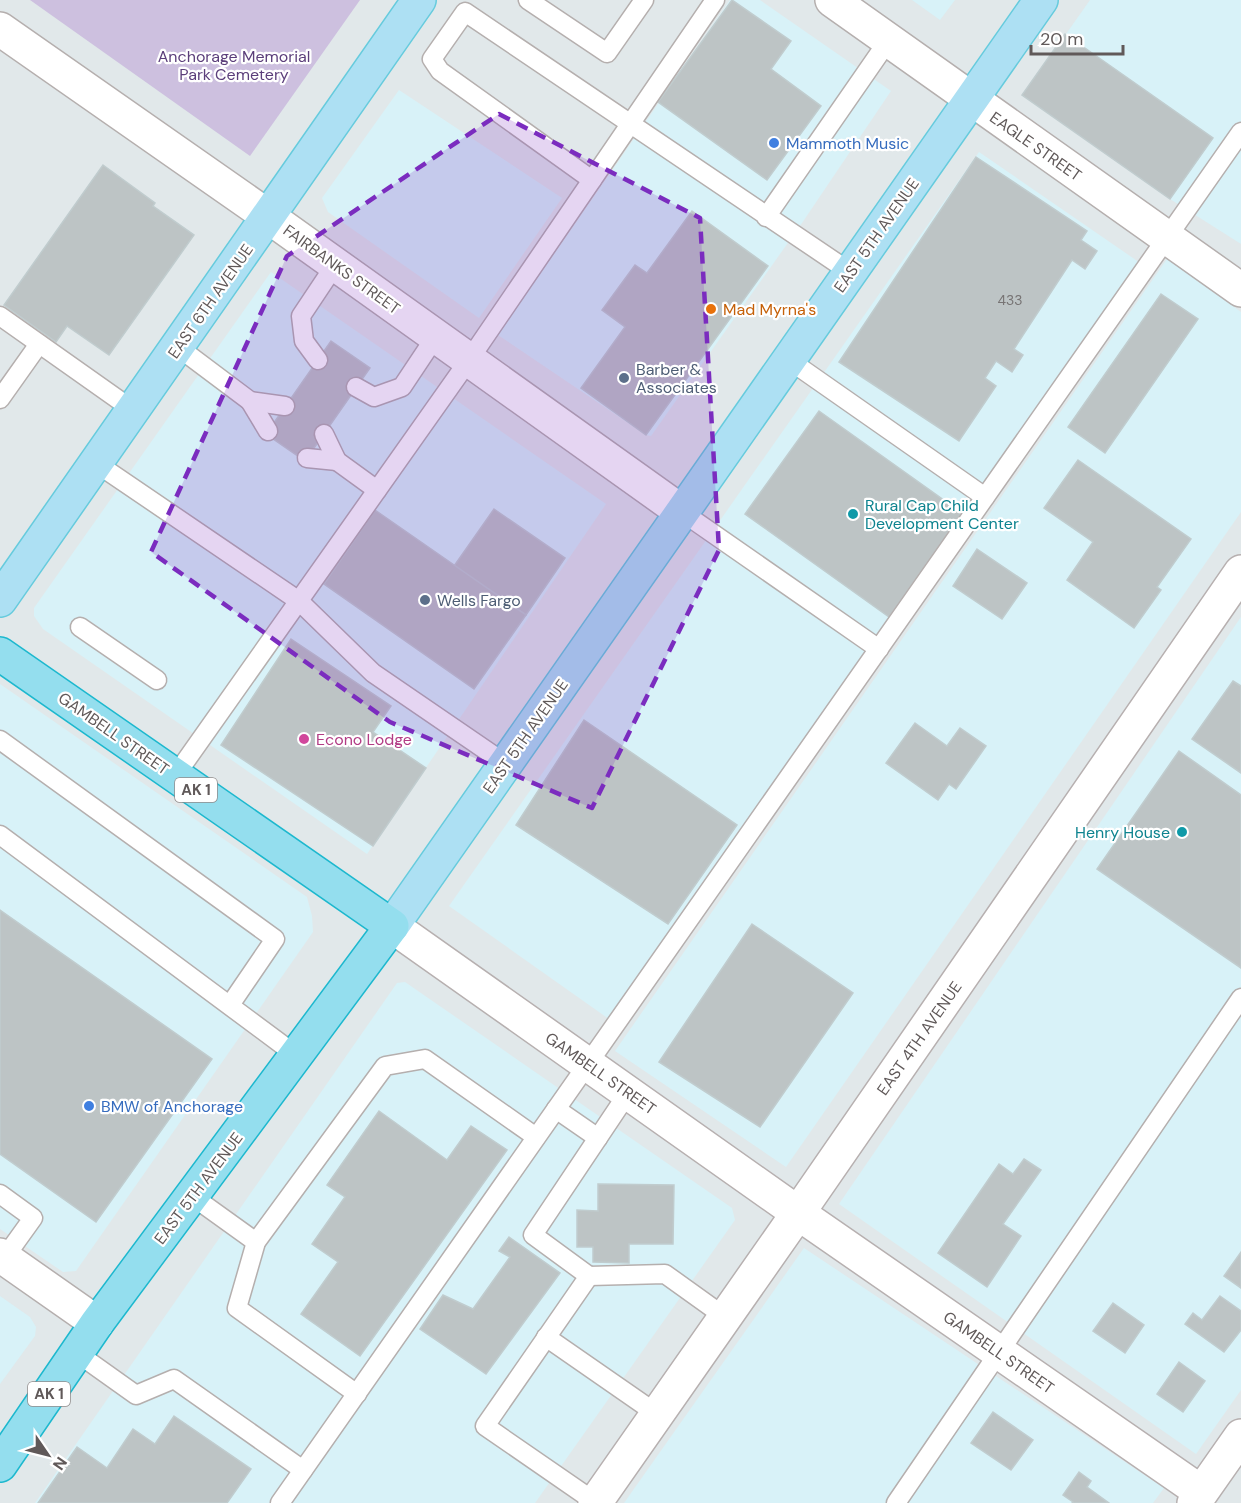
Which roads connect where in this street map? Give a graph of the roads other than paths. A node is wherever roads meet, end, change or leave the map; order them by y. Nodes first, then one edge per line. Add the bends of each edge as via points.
1 (419, 0) edge
2 (528, 0) edge
3 (644, 0) edge
4 (715, 0) edge
5 (832, 0) edge
6 (1041, 0) edge
7 (0, 28) edge
8 (888, 40) junction
9 (971, 100) junction
10 (631, 124) junction
11 (1241, 132) edge
12 (592, 180) junction
13 (269, 217) junction
14 (766, 217) junction
15 (1167, 238) junction
16 (335, 265) junction
17 (850, 272) junction
18 (1241, 290) edge
19 (0, 316) edge
20 (436, 336) junction
21 (39, 344) junction
22 (178, 347) junction
23 (318, 360) dead end
24 (469, 360) junction
25 (789, 360) junction
26 (356, 387) dead end
27 (0, 399) edge
28 (250, 401) junction
29 (133, 410) junction
30 (337, 461) junction
31 (96, 463) junction
32 (378, 490) junction
33 (985, 497) junction
34 (682, 512) junction
35 (1241, 572) edge
36 (0, 600) edge
37 (299, 602) junction
38 (80, 627) dead end
39 (879, 649) junction
40 (0, 654) edge
41 (157, 680) dead end
42 (0, 740) edge
43 (506, 764) junction
44 (175, 776) junction
45 (0, 835) edge
46 (392, 926) junction
47 (1241, 998) edge
48 (230, 1005) junction
49 (296, 1055) junction
50 (588, 1064) junction
51 (628, 1093) junction
52 (556, 1109) junction
53 (537, 1137) junction
54 (598, 1138) junction
55 (0, 1194) edge
56 (192, 1196) junction
57 (798, 1213) junction
58 (256, 1242) junction
59 (1, 1259) edge
60 (589, 1276) junction
61 (725, 1317) junction
62 (97, 1323) junction
63 (546, 1337) junction
64 (77, 1353) junction
65 (1000, 1353) junction
66 (357, 1394) junction
67 (657, 1414) junction
68 (1241, 1436) edge
69 (0, 1465) edge
70 (303, 1470) junction
71 (1198, 1498) edge
72 (280, 1503) edge
73 (595, 1503) edge
74 (896, 1503) edge

1 - 13 main road, EAST 6TH AVENUE
2 - 3 lane via 607,53
4 - 10 lane
5 - 8 main road, EAGLE STREET
6 - 9 main road, EAST 5TH AVENUE
7 - 13 main road, FAIRBANKS STREET
8 - 9 main road, EAGLE STREET
8 - 14 lane
9 - 15 main road, EAGLE STREET
9 - 17 main road, EAST 5TH AVENUE
10 - 12 lane
10 - 12 lane via 465,12 432,59 440,71
10 - 14 lane
11 - 15 lane
12 - 24 lane
13 - 16 main road, FAIRBANKS STREET
13 - 22 main road, EAST 6TH AVENUE
14 - 17 lane
15 - 18 main road, EAGLE STREET
15 - 33 lane
16 - 20 main road, FAIRBANKS STREET
16 - 23 lane via 301,316 304,341
17 - 25 main road, EAST 5TH AVENUE
19 - 21 lane
20 - 24 main road, FAIRBANKS STREET
20 - 26 lane via 402,387 374,397
21 - 27 lane
21 - 29 lane
22 - 28 lane
22 - 29 main road, EAST 6TH AVENUE
24 - 32 lane
24 - 34 main road, FAIRBANKS STREET
25 - 33 lane
25 - 34 main road, EAST 5TH AVENUE
28 - 28 lane via 277,419
29 - 31 main road, EAST 6TH AVENUE
30 - 30 lane via 315,446
30 - 32 lane
31 - 36 main road, EAST 6TH AVENUE
31 - 37 lane
32 - 37 lane
33 - 39 lane
34 - 39 lane
34 - 43 main road, EAST 5TH AVENUE
35 - 57 main road, EAST 4TH AVENUE
37 - 43 lane via 373,673
37 - 44 lane
38 - 41 lane
39 - 50 lane
40 - 44 highway, GAMBELL STREET / AK 1
42 - 48 lane via 275,939
43 - 46 main road, EAST 5TH AVENUE
44 - 46 highway, GAMBELL STREET / AK 1
45 - 48 lane
46 - 49 highway, EAST 5TH AVENUE / AK 1
46 - 50 main road, GAMBELL STREET
47 - 65 lane
48 - 49 lane
49 - 56 highway, EAST 5TH AVENUE / AK 1
50 - 51 main road, GAMBELL STREET
50 - 52 lane
51 - 54 lane
51 - 57 main road, GAMBELL STREET
52 - 53 lane
52 - 54 lane
53 - 58 lane via 425,1059 385,1066
53 - 66 lane
54 - 60 lane via 533,1235
55 - 59 lane via 33,1218
56 - 58 lane
56 - 62 highway, EAST 5TH AVENUE / AK 1
57 - 61 main road, EAST 4TH AVENUE
57 - 65 main road, GAMBELL STREET
58 - 66 lane via 237,1308
59 - 62 main road
60 - 61 lane via 665,1274
60 - 63 lane
61 - 67 main road, EAST 4TH AVENUE
62 - 64 highway, EAST 5TH AVENUE / AK 1
63 - 67 lane
63 - 73 lane via 485,1426
64 - 69 highway, EAST 5TH AVENUE / AK 1
64 - 70 lane via 136,1395 174,1380
65 - 71 main road, GAMBELL STREET
65 - 74 lane
66 - 70 lane
67 - 73 main road, EAST 4TH AVENUE
68 - 71 main road
70 - 72 lane

